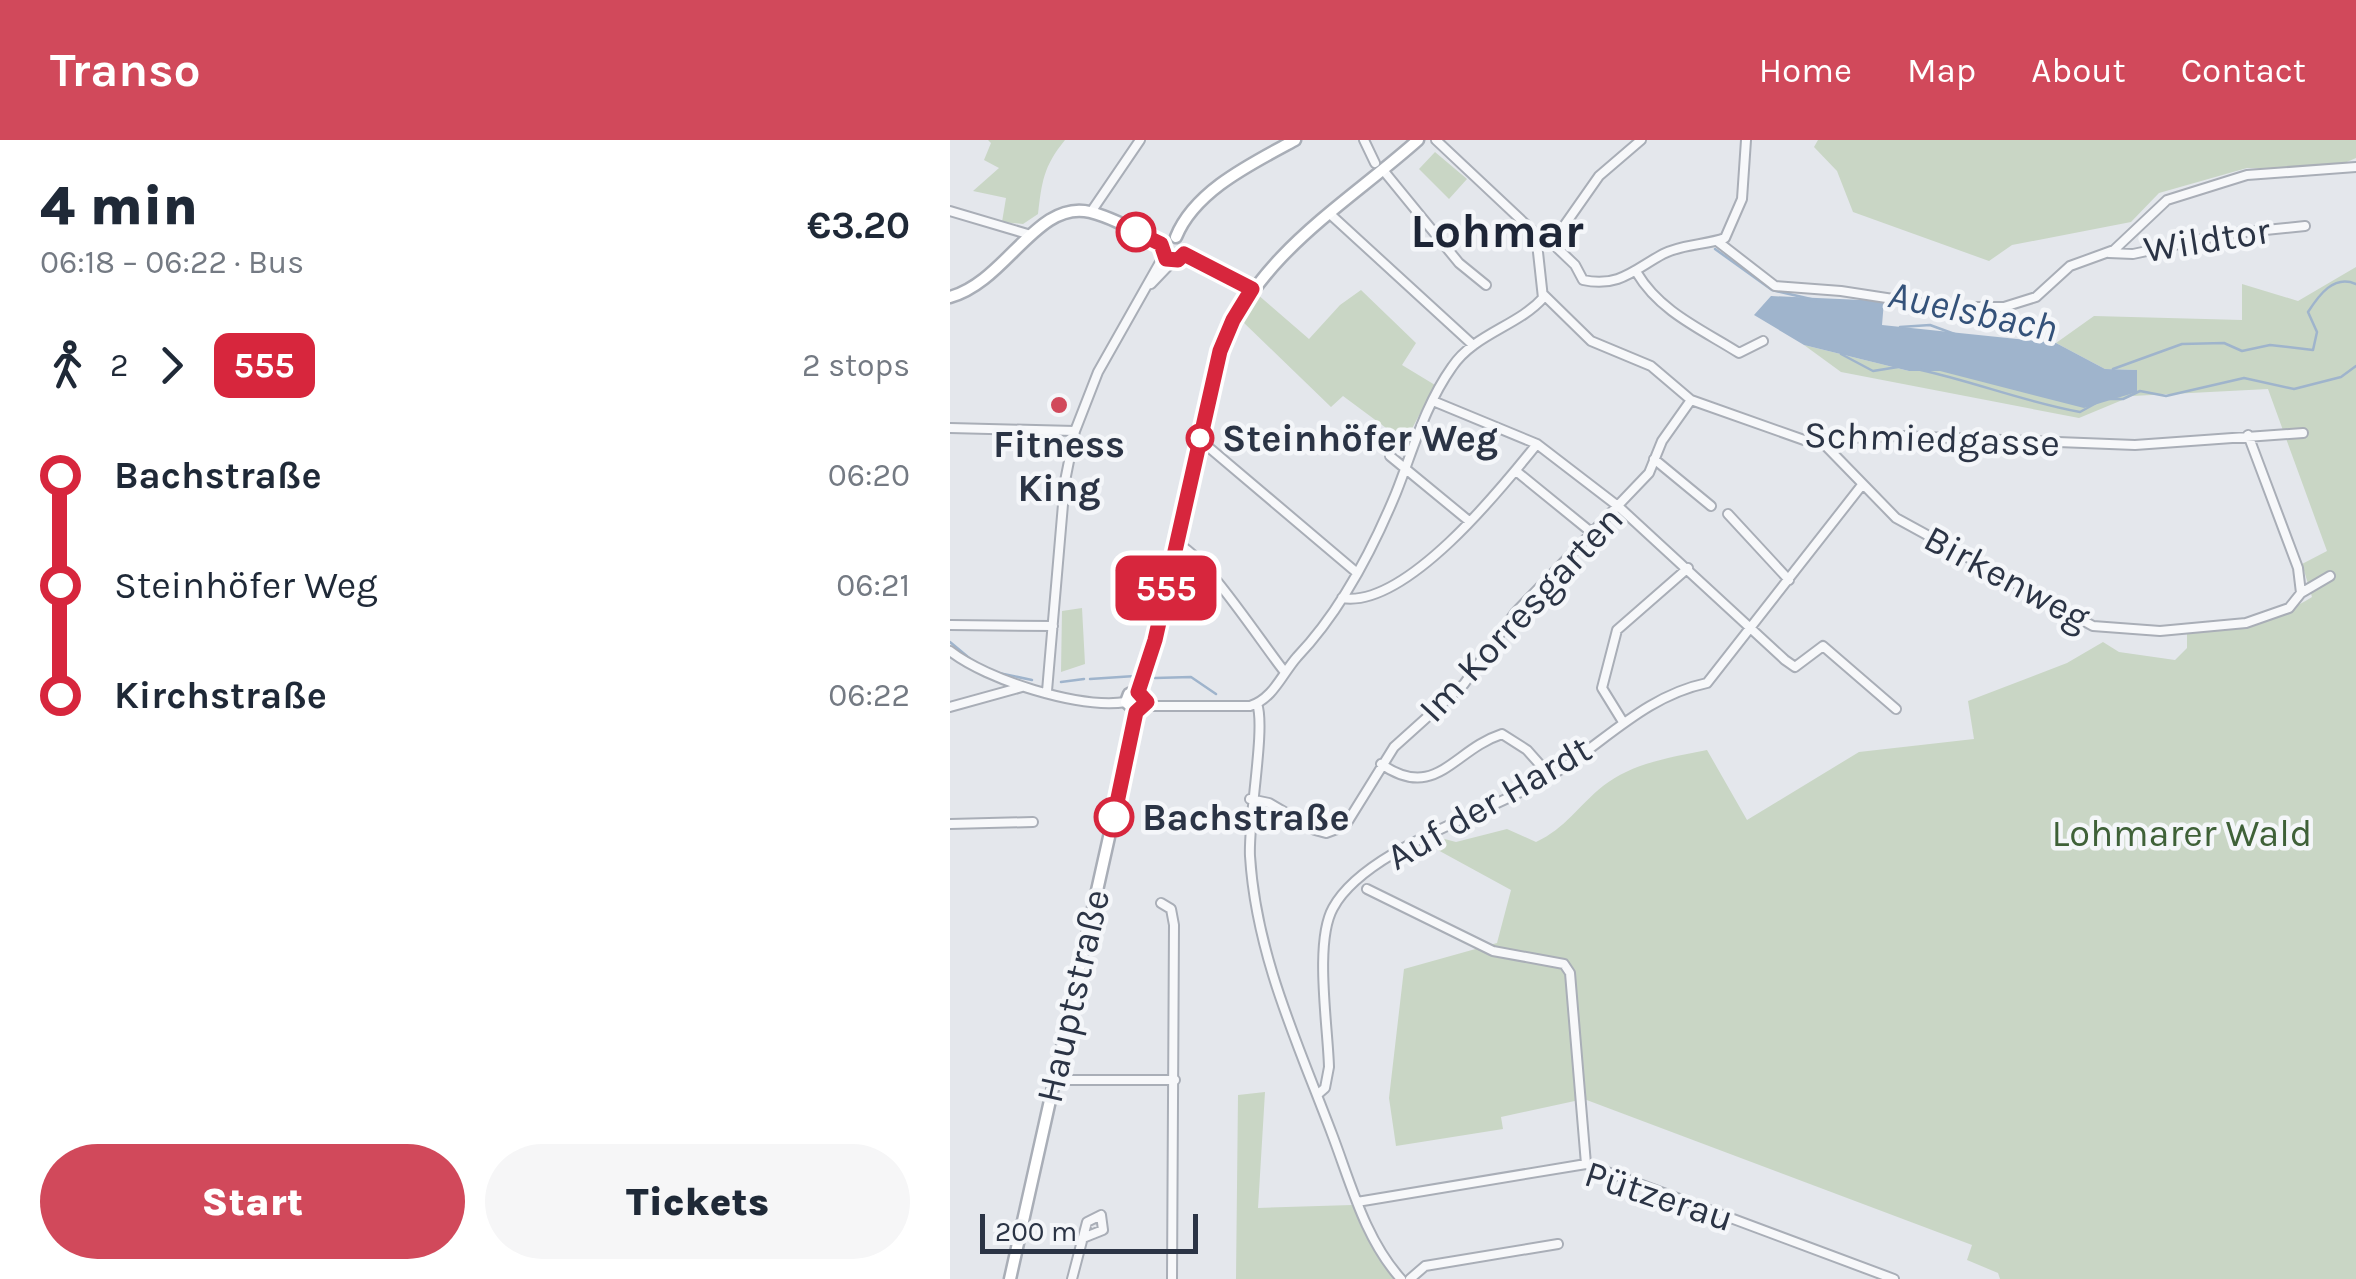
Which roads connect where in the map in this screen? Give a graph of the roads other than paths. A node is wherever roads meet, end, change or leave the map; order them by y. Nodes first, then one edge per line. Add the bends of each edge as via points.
1 (1140, 140) edge
2 (1295, 140) edge
3 (1364, 140) edge
4 (1418, 140) edge
5 (1436, 140) edge
6 (1640, 140) edge
7 (1746, 140) edge
8 (1379, 167) junction
9 (2356, 167) edge
10 (950, 211) edge
11 (1090, 212) junction
12 (1330, 214) junction
13 (2305, 226) dead end
14 (1031, 236) junction
15 (1176, 237) junction
16 (1717, 241) junction
17 (1552, 243) junction
18 (1540, 244) junction
19 (2109, 253) junction
20 (1166, 254) junction
21 (1184, 254) junction
22 (1220, 272) junction
23 (1637, 273) junction
24 (1486, 285) dead end
25 (1252, 289) junction
26 (1544, 295) junction
27 (950, 297) edge
28 (1233, 320) junction
29 (1763, 341) dead end
30 (1473, 344) junction
31 (1691, 400) junction
32 (1433, 401) junction
33 (950, 428) edge
34 (1075, 432) junction
35 (2303, 432) dead end
36 (2248, 435) junction
37 (1822, 442) junction
38 (1199, 444) junction
39 (1537, 444) junction
40 (1390, 456) dead end
41 (1654, 459) junction
42 (1405, 466) junction
43 (1516, 471) junction
44 (1862, 486) junction
45 (1711, 506) dead end
46 (1620, 507) junction
47 (1728, 514) dead end
48 (1470, 522) junction
49 (1591, 532) junction
50 (1176, 544) junction
51 (1688, 568) junction
52 (1356, 572) junction
53 (2330, 576) dead end
54 (1789, 580) junction
55 (2301, 594) junction
56 (1342, 598) junction
57 (950, 625) edge
58 (1053, 626) junction
59 (1752, 629) junction
60 (950, 651) edge
61 (1284, 670) junction
62 (1022, 686) junction
63 (1047, 691) junction
64 (1138, 692) junction
65 (1126, 702) junction
66 (1258, 704) junction
67 (950, 707) edge
68 (1141, 709) junction
69 (1896, 709) dead end
70 (1622, 722) junction
71 (1380, 764) junction
72 (1550, 777) junction
73 (1250, 799) junction
74 (1033, 822) dead end
75 (950, 824) edge
76 (1367, 890) dead end
77 (1161, 903) dead end
78 (1054, 1080) junction
79 (1175, 1080) junction
80 (1317, 1095) junction
81 (1586, 1164) junction
82 (1357, 1202) junction
83 (1083, 1238) dead end
84 (1558, 1244) dead end
85 (1010, 1279) edge
86 (1072, 1279) edge
87 (1172, 1279) edge
88 (1401, 1279) edge
89 (1410, 1279) edge
90 (1894, 1279) edge

1 - 11 street
2 - 15 main road via 1213,191
3 - 8 street
4 - 8 main road
5 - 18 street
6 - 17 street via 1599,176
7 - 16 street via 1742,199 1726,238
8 - 12 main road
8 - 24 street via 1459,264
9 - 19 street via 2247,175 2168,200
10 - 14 street
11 - 14 main road via 1051,216
11 - 20 main road
12 - 25 main road via 1283,252
12 - 30 street
13 - 19 street, Wildtor
14 - 27 main road via 992,275
15 - 20 main road
15 - 21 main road
16 - 19 street via 1775,286 1990,308 2036,297 2070,266
16 - 23 street via 1664,254
17 - 18 street
17 - 23 street via 1583,280
18 - 26 street
20 - 21 main road
20 - 34 street via 1098,372
21 - 22 main road
22 - 25 main road
22 - 28 main road via 1237,294
23 - 29 street via 1662,302 1709,337 1739,353
25 - 28 main road
26 - 30 street
26 - 31 street, Schmiedgasse via 1590,341 1652,366
28 - 38 main road
30 - 32 street
31 - 37 street, Schmiedgasse
31 - 41 street, Im Korresgarten
32 - 39 street
32 - 42 street
33 - 34 street
34 - 58 street via 1064,482
35 - 36 street, Schmiedgasse
36 - 37 street, Schmiedgasse via 2136,445 1899,436
36 - 55 street via 2298,568
37 - 44 street, Birkenweg
38 - 50 main road
38 - 52 street
39 - 43 street
39 - 46 street
40 - 42 street
41 - 45 street
41 - 46 street, Im Korresgarten
42 - 48 street
42 - 52 street
43 - 48 street
43 - 49 street
44 - 54 street, Auf der Hardt
44 - 55 street, Birkenweg via 1896,518 1944,548 2102,628 2160,631 2246,623 2289,608
46 - 49 street, Im Korresgarten
46 - 51 street
47 - 54 street
48 - 56 street via 1393,587
49 - 71 street, Im Korresgarten via 1515,612 1464,684
50 - 61 street via 1207,568
50 - 64 main road
51 - 59 street
51 - 70 street via 1616,630 1602,688
52 - 56 street
53 - 55 street, Birkenweg
54 - 59 street, Auf der Hardt
56 - 61 street
57 - 58 street
58 - 63 street
59 - 69 street via 1795,667 1823,646
59 - 70 street, Auf der Hardt via 1708,682 1673,690
60 - 62 street via 978,672
61 - 66 street
62 - 63 street
62 - 67 street
63 - 65 street
64 - 65 main road
64 - 68 main road via 1146,696
65 - 68 main road
66 - 68 street
66 - 73 street
68 - 78 main road, Hauptstraße
70 - 72 street, Auf der Hardt
71 - 72 street, Im Korresgarten via 1402,778 1425,778 1502,734
71 - 73 street, Im Korresgarten via 1352,818 1337,830 1315,830
72 - 80 street, Auf der Hardt via 1441,827 1344,893 1325,931 1329,1067
73 - 80 street via 1252,884 1275,986
74 - 75 street
76 - 81 street via 1493,951 1564,964
77 - 79 street via 1173,914
78 - 79 street
78 - 85 main road, Hauptstraße
79 - 87 street
80 - 82 street
81 - 82 street, Pützerau
81 - 90 street, Pützerau
82 - 88 street
83 - 86 street
84 - 89 street via 1424,1266

